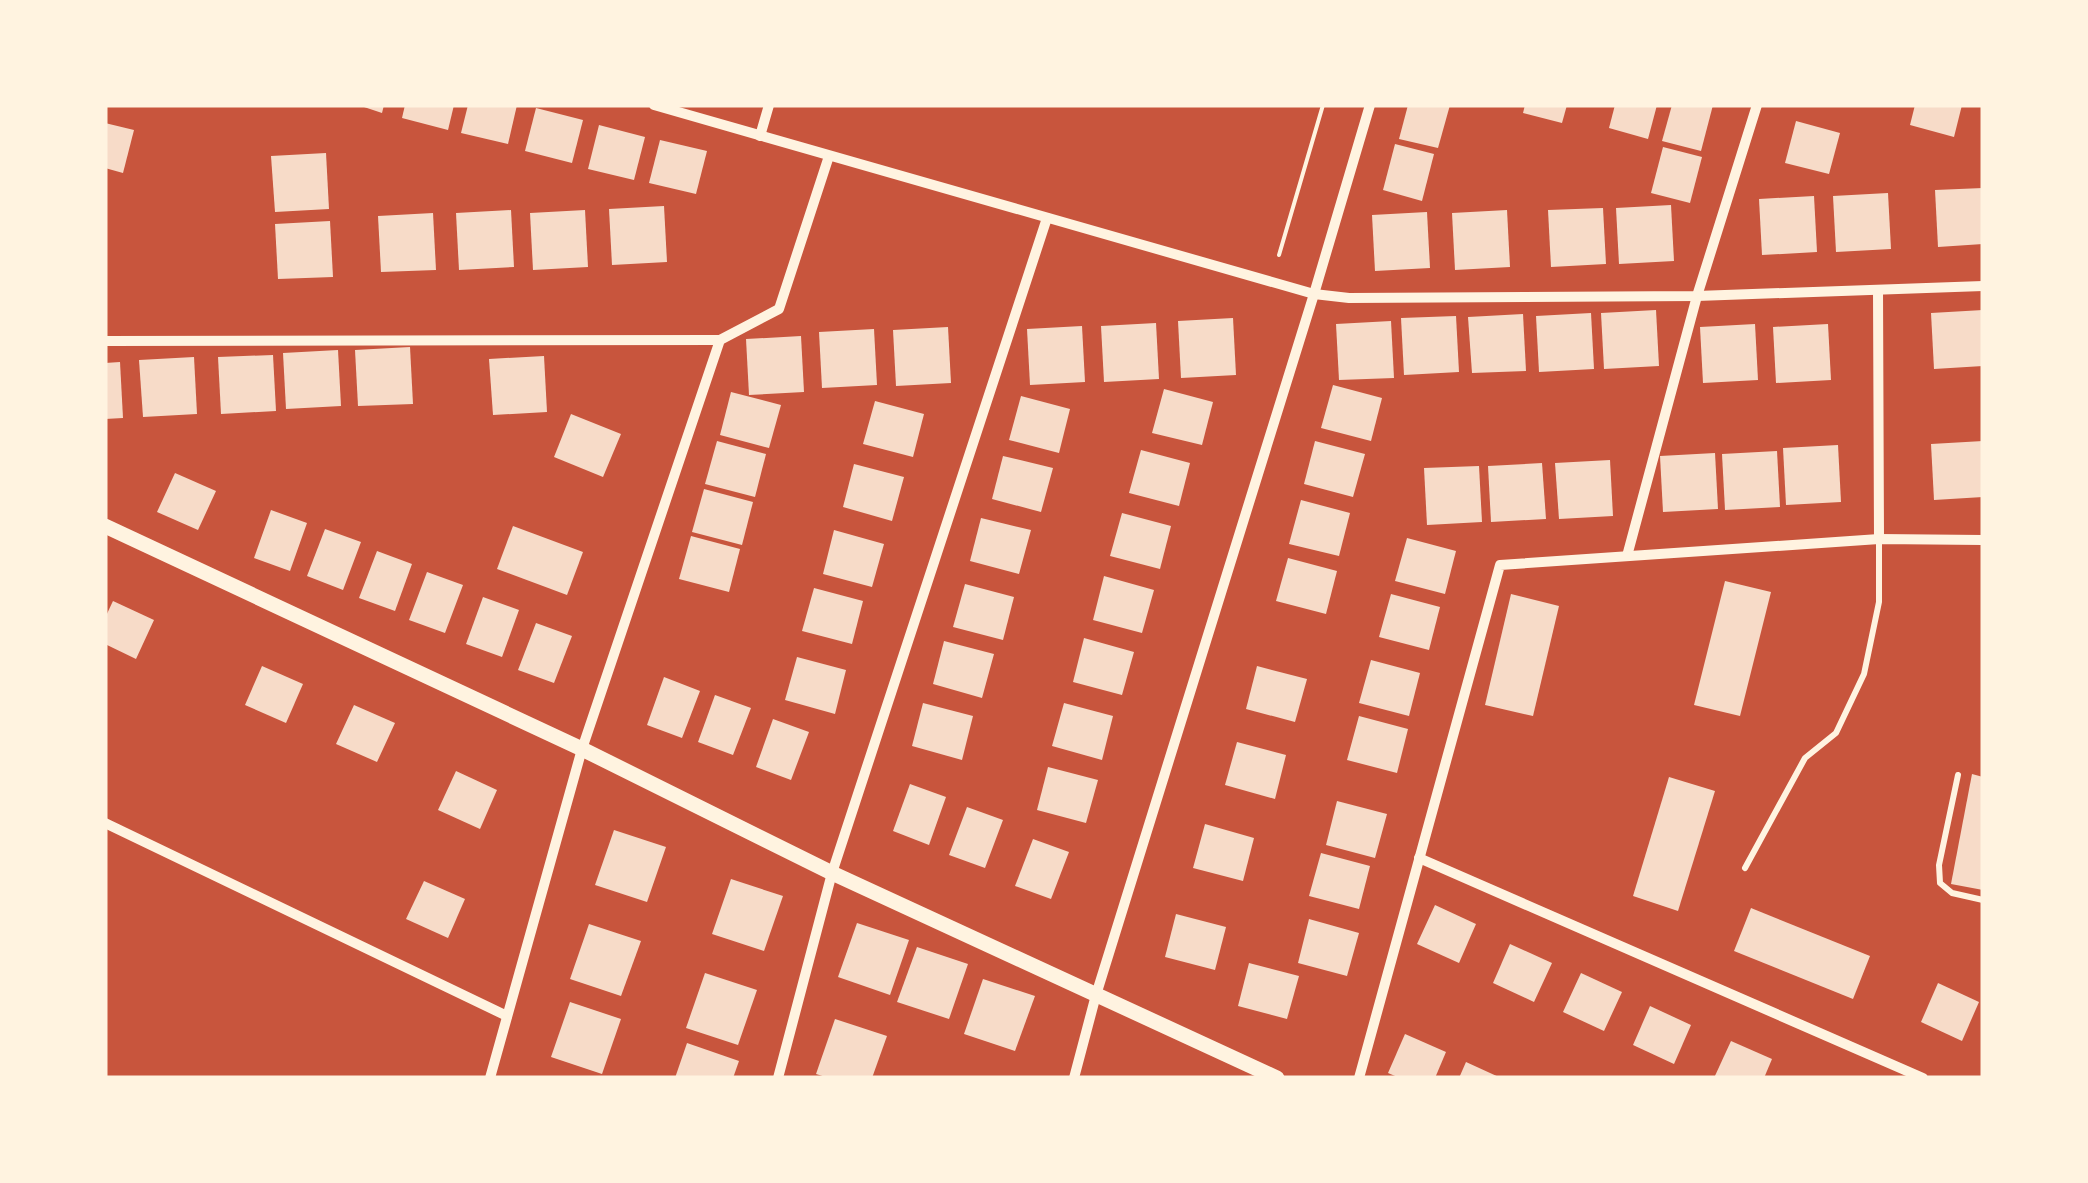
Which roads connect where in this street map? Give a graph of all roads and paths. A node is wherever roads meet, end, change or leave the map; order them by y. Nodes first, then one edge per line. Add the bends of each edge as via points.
1 (654, 105) edge
2 (769, 105) edge
3 (1323, 105) edge
4 (1370, 105) edge
5 (1757, 105) edge
6 (760, 136) junction
7 (828, 156) junction
8 (1047, 218) junction
9 (1279, 255) dead end
10 (1983, 286) edge
11 (1878, 290) junction
12 (1314, 294) junction
13 (1697, 296) junction
14 (105, 340) edge
15 (720, 340) junction
16 (105, 526) edge
17 (1879, 539) junction
18 (1983, 540) edge
19 (1627, 556) junction
20 (582, 749) junction
21 (1958, 775) dead end
22 (105, 823) edge
23 (1420, 858) junction
24 (1745, 868) dead end
25 (832, 873) junction
26 (1983, 900) edge
27 (1096, 995) junction
28 (507, 1016) junction
29 (490, 1078) edge
30 (778, 1078) edge
31 (1074, 1078) edge
32 (1276, 1078) edge
33 (1358, 1078) edge
34 (1923, 1078) edge

1 - 6 street
2 - 6 street
3 - 9 path
4 - 12 street
5 - 13 street
6 - 7 street
7 - 8 street
7 - 15 street via 779,309
8 - 12 street
8 - 25 street
10 - 11 street
11 - 13 street
11 - 17 street
12 - 13 street
12 - 27 street
13 - 19 street
14 - 15 street
15 - 20 street
16 - 20 street
17 - 18 street
17 - 19 street
17 - 24 lane via 1879,602 1864,674 1836,733 1806,758
19 - 23 street via 1500,565
20 - 25 street
20 - 28 street
21 - 26 lane via 1940,883
22 - 28 street
23 - 33 street
23 - 34 street
25 - 27 street
25 - 30 street
27 - 31 street
27 - 32 street
28 - 29 street

